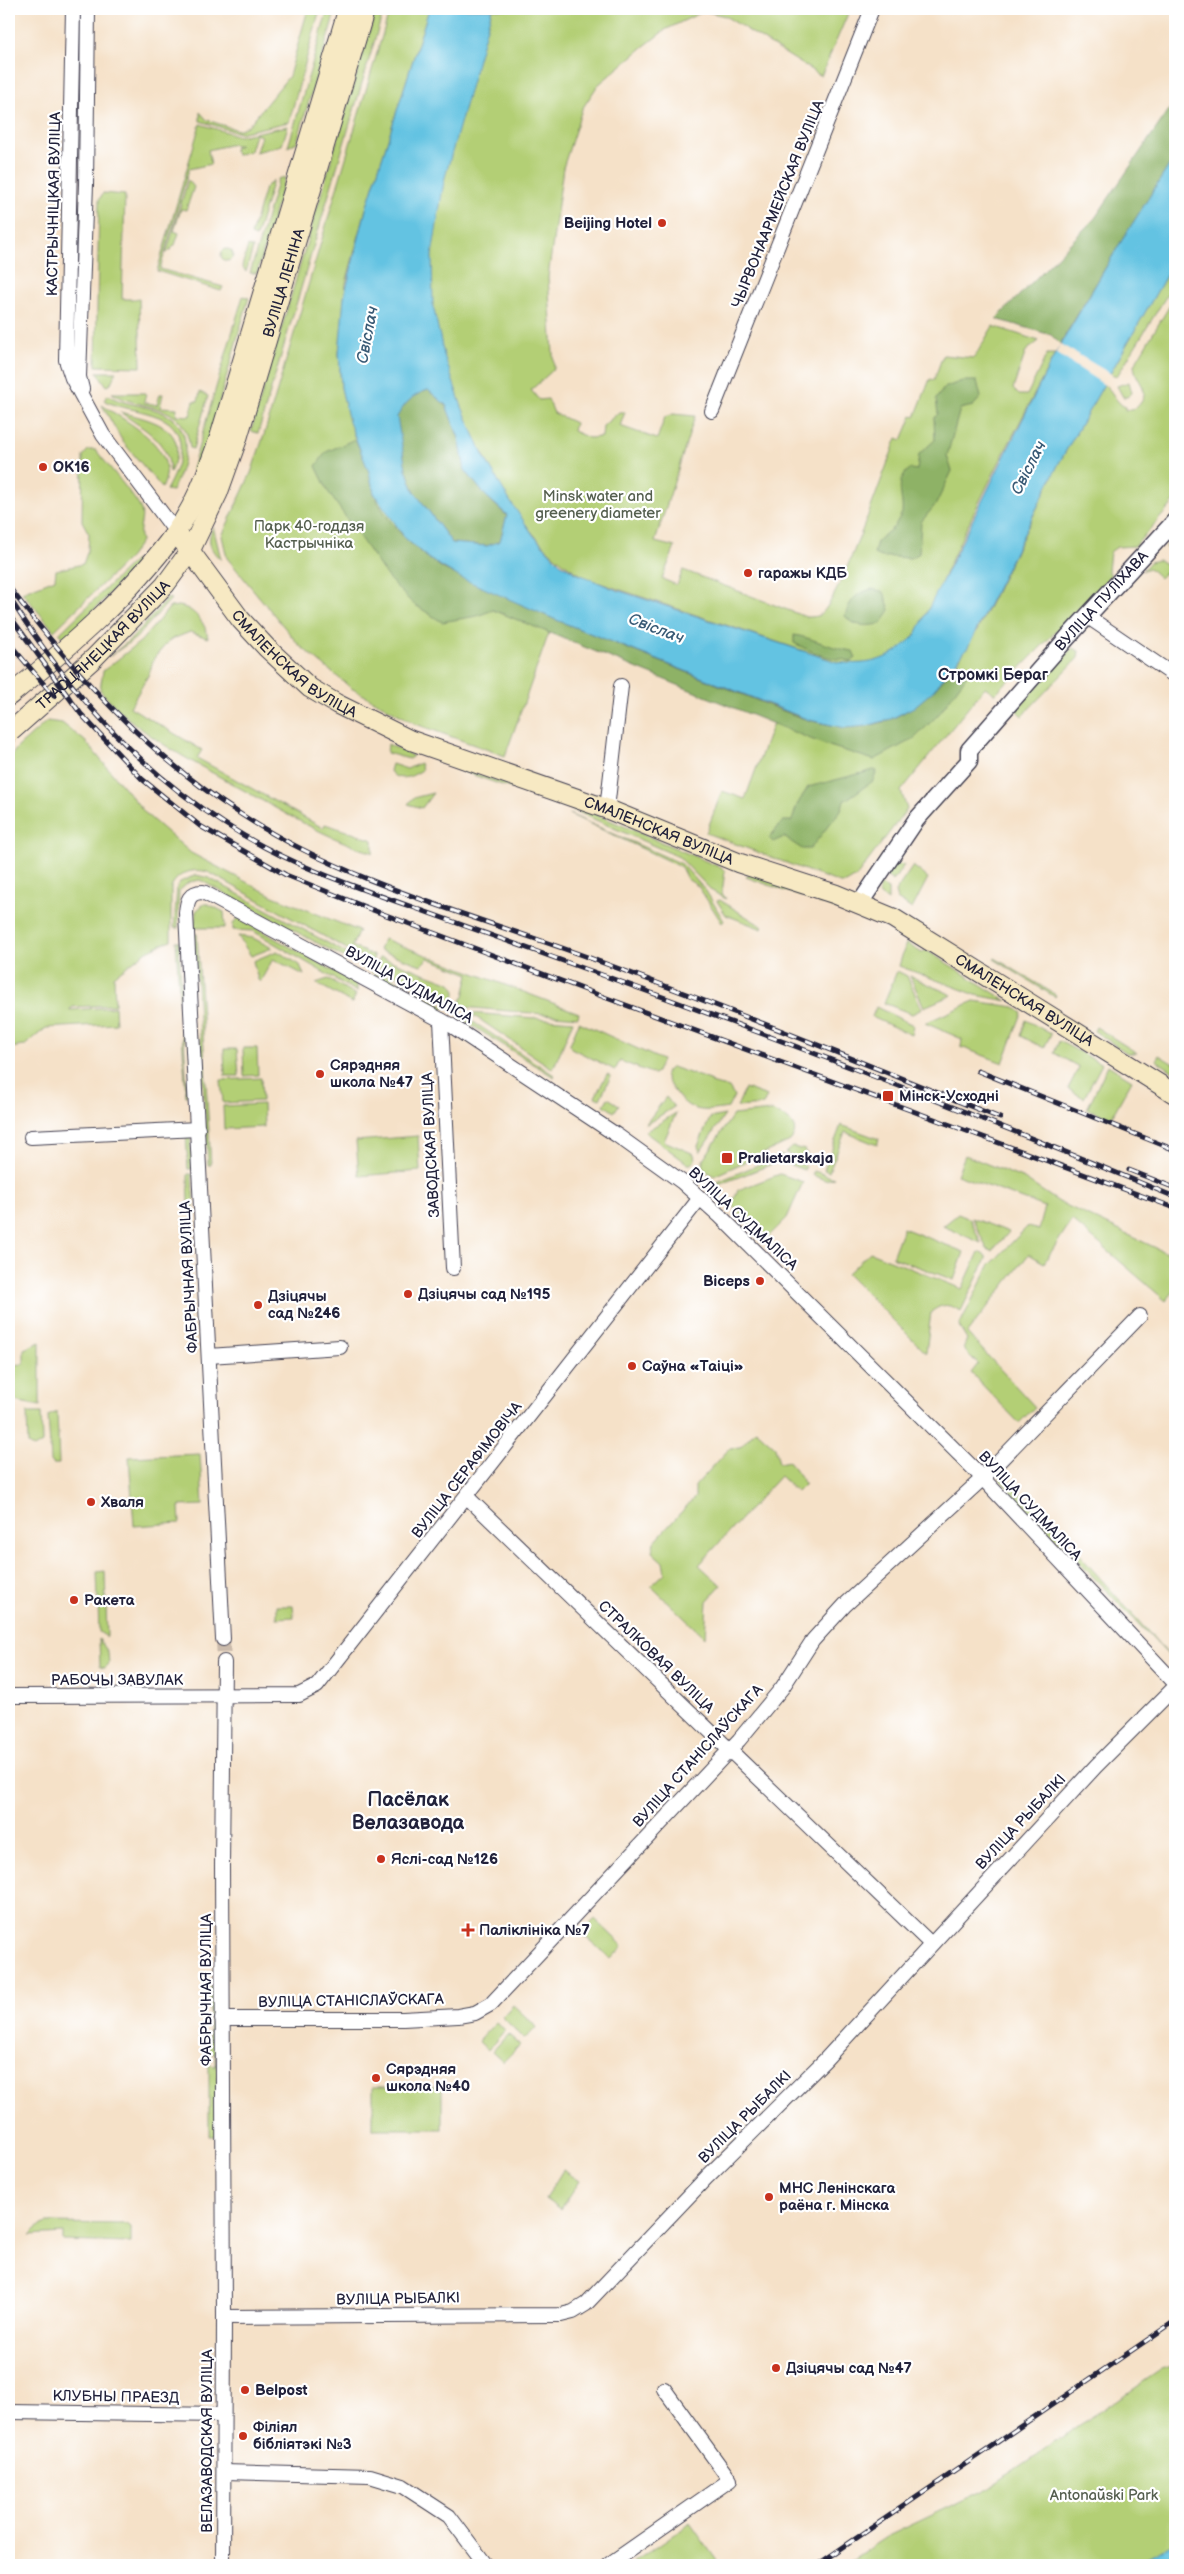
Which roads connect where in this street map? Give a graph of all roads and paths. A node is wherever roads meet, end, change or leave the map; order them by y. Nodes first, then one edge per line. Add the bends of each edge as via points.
1 (73, 9) edge
2 (88, 9) edge
3 (348, 9) edge
4 (365, 9) edge
5 (872, 9) edge
6 (83, 395) junction
7 (712, 411) dead end
8 (1175, 521) edge
9 (176, 532) junction
10 (190, 551) junction
11 (1088, 617) junction
12 (1175, 676) edge
13 (621, 686) dead end
14 (9, 696) edge
15 (9, 733) edge
16 (607, 809) junction
17 (860, 903) junction
18 (186, 913) joint
19 (441, 1020) junction
20 (1175, 1094) edge
21 (198, 1129) junction
22 (31, 1136) dead end
23 (700, 1198) junction
24 (453, 1268) dead end
25 (1140, 1316) dead end
26 (340, 1347) dead end
27 (209, 1356) junction
28 (982, 1479) junction
29 (467, 1497) junction
30 (223, 1639) tunnel mouth
31 (224, 1662) tunnel mouth
32 (1175, 1682) edge
33 (1175, 1687) edge
34 (9, 1696) edge
35 (226, 1696) junction
36 (729, 1750) junction
37 (931, 1944) junction
38 (222, 2019) junction
39 (224, 2317) junction
40 (664, 2389) dead end
41 (9, 2412) edge
42 (223, 2415) junction
43 (224, 2472) junction
44 (223, 2565) edge
45 (486, 2565) edge
46 (608, 2565) edge

1 - 6 street, КАСТРЫЧНІЦКАЯ ВУЛІЦА via 66,360
2 - 6 street, КАСТРЫЧНІЦКАЯ ВУЛІЦА via 80,378
3 - 9 main road, ВУЛІЦА ЛЕНІНА via 220,436 199,491
4 - 10 main road, ВУЛІЦА ЛЕНІНА via 237,440 218,493
5 - 7 street, ЧЫРВОНААРМЕЙСКАЯ ВУЛІЦА
6 - 9 street, КАСТРЫЧНІЦКАЯ ВУЛІЦА via 110,446
8 - 11 street, ВУЛІЦА ПУЛІХАВА
9 - 10 main road, СМАЛЕНСКАЯ ВУЛІЦА
9 - 14 main road, ТРАСЦЯНЕЦКАЯ ВУЛІЦА via 116,601
10 - 15 main road, ТРАСЦЯНЕЦКАЯ ВУЛІЦА via 165,585 94,659
10 - 16 main road, СМАЛЕНСКАЯ ВУЛІЦА via 241,620 310,688 410,740
11 - 12 street
11 - 17 street, ВУЛІЦА ПУЛІХАВА via 969,756 960,755 944,772
13 - 16 street
16 - 17 main road, СМАЛЕНСКАЯ ВУЛІЦА via 739,863
17 - 20 main road, СМАЛЕНСКАЯ ВУЛІЦА via 910,928
18 - 19 street, ВУЛІЦА СУДМАЛІСА via 191,896 203,892
18 - 21 street, ФАБРЫЧНАЯ ВУЛІЦА
19 - 23 street, ВУЛІЦА СУДМАЛІСА via 618,1136
19 - 24 street, ЗАВОДСКАЯ ВУЛІЦА
21 - 22 street
21 - 27 street, ФАБРЫЧНАЯ ВУЛІЦА
23 - 28 street, ВУЛІЦА СУДМАЛІСА
23 - 29 street, ВУЛІЦА СЕРАФІМОВІЧА
25 - 28 street, ВУЛІЦА СТАНІСЛАЎСКАГА
26 - 27 street
27 - 30 street, ФАБРЫЧНАЯ ВУЛІЦА
28 - 32 street, ВУЛІЦА СУДМАЛІСА
28 - 36 street, ВУЛІЦА СТАНІСЛАЎСКАГА via 854,1596 813,1640 782,1688
29 - 35 street, ВУЛІЦА СЕРАФІМОВІЧА via 318,1686 299,1696
29 - 36 street, СТРАЛКОВАЯ ВУЛІЦА
31 - 35 street, ФАБРЫЧНАЯ ВУЛІЦА
33 - 37 street, ВУЛІЦА РЫБАЛКІ via 1096,1766
34 - 35 street, РАБОЧЫ ЗАВУЛАК
35 - 38 street, ФАБРЫЧНАЯ ВУЛІЦА
36 - 37 street, СТРАЛКОВАЯ ВУЛІЦА
36 - 38 street, ВУЛІЦА СТАНІСЛАЎСКАГА via 491,2004 475,2013 403,2019
37 - 39 street, ВУЛІЦА РЫБАЛКІ via 825,2060 586,2304 573,2312 519,2316
38 - 39 street, ФАБРЫЧНАЯ ВУЛІЦА
39 - 42 street, ВЕЛАЗАВОДСКАЯ ВУЛІЦА
40 - 46 street via 730,2480
41 - 42 street, КЛУБНЫ ПРАЕЗД
42 - 43 street, ВЕЛАЗАВОДСКАЯ ВУЛІЦА
43 - 44 street, ВЕЛАЗАВОДСКАЯ ВУЛІЦА
43 - 45 street via 370,2476 403,2486 449,2516

